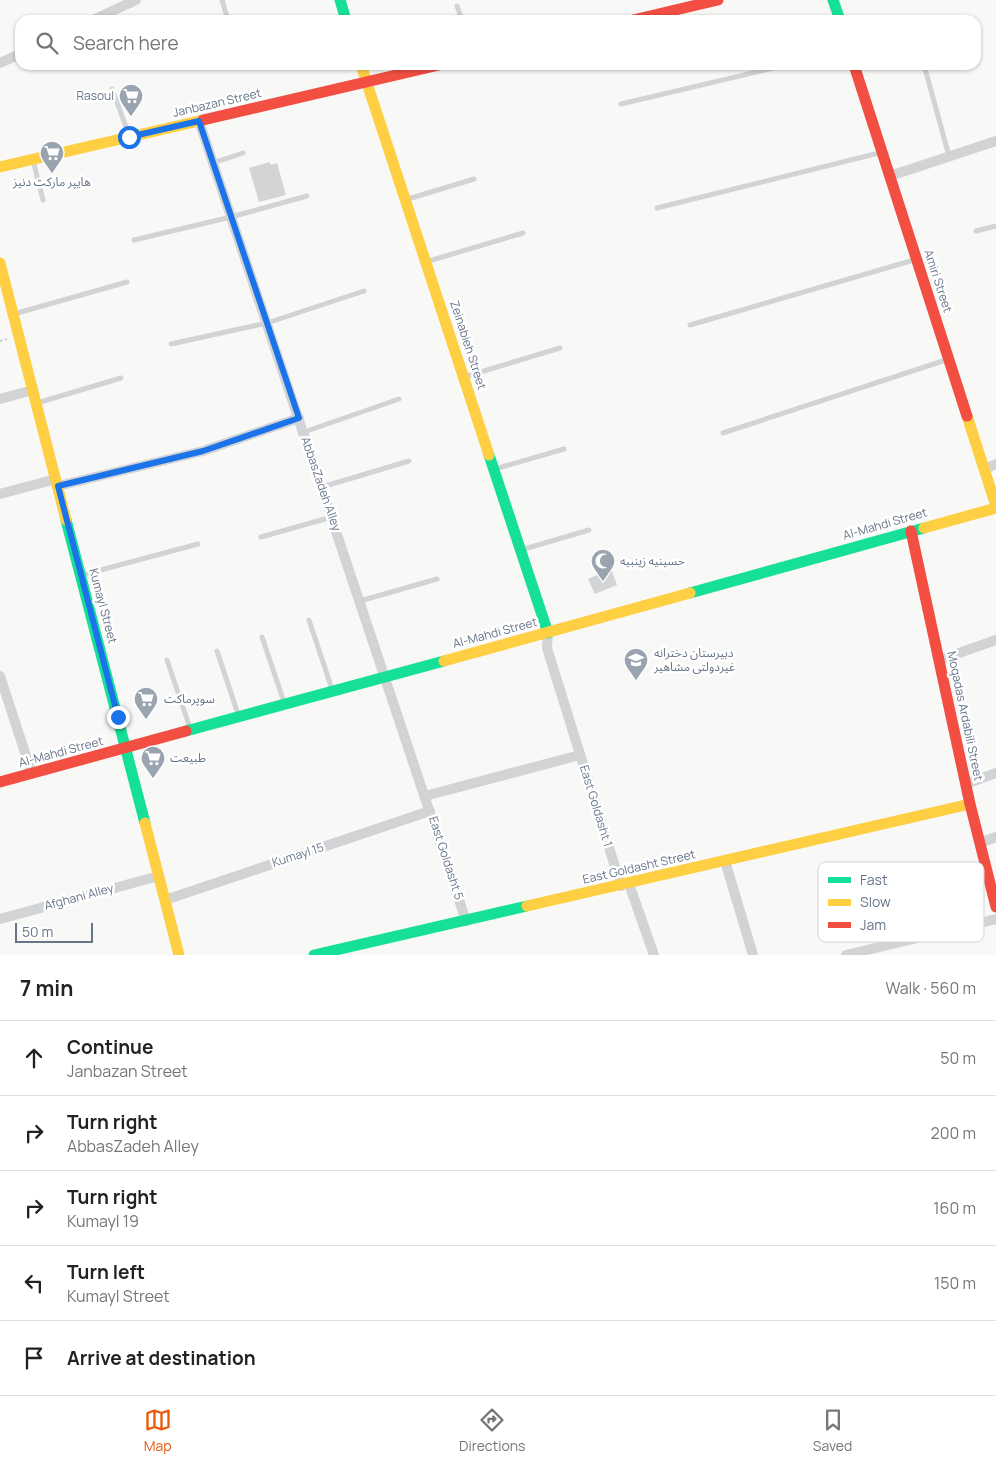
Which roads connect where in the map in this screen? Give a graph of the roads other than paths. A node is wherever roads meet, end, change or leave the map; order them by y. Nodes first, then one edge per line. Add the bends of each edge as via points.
1 (136, 0) edge
2 (222, 0) edge
3 (340, 0) edge
4 (718, 0) edge
5 (833, 0) edge
6 (458, 6) dead end
7 (104, 15) edge
8 (226, 15) edge
9 (344, 15) edge
10 (461, 15) edge
11 (654, 15) edge
12 (838, 15) edge
13 (15, 56) edge
14 (0, 63) edge
15 (363, 70) edge
16 (419, 70) edge
17 (765, 70) edge
18 (856, 70) edge
19 (925, 70) edge
20 (367, 82) junction
21 (112, 89) dead end
22 (621, 104) dead end
23 (199, 121) junction
24 (129, 137) junction
25 (996, 141) edge
26 (882, 152) junction
27 (243, 153) dead end
28 (949, 156) junction
29 (32, 160) junction
30 (213, 163) junction
31 (0, 167) edge
32 (890, 176) junction
33 (474, 179) dead end
34 (306, 196) dead end
35 (43, 200) dead end
36 (405, 200) junction
37 (657, 208) dead end
38 (231, 217) junction
39 (996, 226) edge
40 (976, 231) dead end
41 (524, 233) dead end
42 (134, 240) dead end
43 (917, 259) junction
44 (426, 262) junction
45 (0, 263) edge
46 (127, 282) dead end
47 (364, 291) dead end
48 (13, 314) junction
49 (267, 323) junction
50 (690, 325) dead end
51 (171, 344) dead end
52 (560, 348) dead end
53 (949, 360) junction
54 (464, 377) junction
55 (121, 378) dead end
56 (33, 390) junction
57 (0, 399) edge
58 (399, 399) dead end
59 (36, 403) junction
60 (299, 418) junction
61 (304, 432) junction
62 (722, 433) dead end
63 (564, 449) dead end
64 (410, 461) dead end
65 (996, 464) edge
66 (494, 469) junction
67 (984, 469) junction
68 (57, 483) junction
69 (322, 487) junction
70 (0, 494) edge
71 (996, 507) edge
72 (332, 517) junction
73 (589, 530) dead end
74 (911, 531) junction
75 (261, 536) dead end
76 (198, 544) dead end
77 (521, 550) junction
78 (81, 575) junction
79 (437, 579) dead end
80 (360, 601) junction
81 (309, 620) dead end
82 (548, 633) junction
83 (262, 637) dead end
84 (996, 640) edge
85 (217, 651) dead end
86 (167, 660) dead end
87 (939, 660) junction
88 (0, 676) edge
89 (386, 677) junction
90 (333, 692) junction
91 (285, 705) junction
92 (239, 717) junction
93 (191, 730) junction
94 (126, 748) junction
95 (580, 754) junction
96 (996, 773) edge
97 (32, 774) junction
98 (0, 782) edge
99 (966, 784) junction
100 (425, 796) junction
101 (970, 804) junction
102 (430, 811) junction
103 (996, 837) edge
104 (980, 843) junction
105 (725, 861) junction
106 (159, 876) junction
107 (625, 885) junction
108 (165, 900) junction
109 (996, 907) edge
110 (0, 919) edge
111 (466, 921) junction
112 (900, 942) edge
113 (179, 955) edge
114 (314, 955) edge
115 (654, 955) edge
116 (752, 955) edge
117 (846, 955) edge

1 - 7 street
2 - 8 lane
3 - 9 street
4 - 11 street
5 - 12 street
6 - 10 lane
13 - 14 street
15 - 20 street, Zeinabieh Street
16 - 20 street, Janbazan Street
17 - 22 lane
18 - 26 street, Amiri Street
19 - 28 lane
20 - 23 street, Janbazan Street
20 - 36 street, Zeinabieh Street
21 - 24 lane
23 - 24 street, Janbazan Street
23 - 30 street, AbbasZadeh Alley
24 - 29 street, Janbazan Street
25 - 28 street
26 - 32 street, Amiri Street
26 - 37 lane
27 - 30 lane
28 - 32 street
29 - 31 street, Janbazan Street
29 - 35 lane
30 - 38 street, AbbasZadeh Alley
32 - 43 street, Amiri Street
33 - 36 lane
34 - 38 lane
36 - 44 street, Zeinabieh Street
38 - 42 lane
38 - 49 street, AbbasZadeh Alley
39 - 40 lane
41 - 44 lane
43 - 50 lane
43 - 53 street, Amiri Street
44 - 54 street, Zeinabieh Street
45 - 48 street, Kumayl Street
46 - 48 lane
47 - 49 lane
48 - 56 street, Kumayl Street
49 - 51 lane
49 - 60 street, AbbasZadeh Alley
52 - 54 lane
53 - 62 lane
53 - 67 street, Amiri Street
54 - 66 street, Zeinabieh Street
55 - 59 lane
56 - 57 street
56 - 59 street, Kumayl Street
58 - 61 lane
59 - 68 street, Kumayl Street
60 - 61 street, AbbasZadeh Alley
60 - 68 street via 203,451
61 - 69 street, AbbasZadeh Alley
63 - 66 lane
64 - 69 lane
65 - 67 street
66 - 77 street, Zeinabieh Street
67 - 71 street, Amiri Street
68 - 70 street
68 - 78 street, Kumayl Street
69 - 72 street, AbbasZadeh Alley
71 - 74 street, Al-Mahdi Street
72 - 75 lane
72 - 80 street, AbbasZadeh Alley
73 - 77 lane
74 - 82 street, Al-Mahdi Street
74 - 87 street, Moqadas Ardabili Street
76 - 78 lane
77 - 82 street, Zeinabieh Street
78 - 94 street, Kumayl Street
79 - 80 lane
80 - 89 street, AbbasZadeh Alley
81 - 90 lane
82 - 89 street, Al-Mahdi Street
82 - 95 street, East Goldasht 1 via 547,648
83 - 91 lane
84 - 87 street
85 - 92 lane
86 - 93 lane
87 - 99 street, Moqadas Ardabili Street
88 - 97 street
89 - 90 street, Al-Mahdi Street
89 - 100 street, East Goldasht 5
90 - 91 street, Al-Mahdi Street
91 - 92 street, Al-Mahdi Street
92 - 93 street, Al-Mahdi Street
93 - 94 street, Al-Mahdi Street
94 - 97 street, Al-Mahdi Street
94 - 106 street, Kumayl Street
95 - 100 street
95 - 107 street, East Goldasht 1
96 - 99 street
97 - 98 street, Al-Mahdi Street
99 - 101 street, Moqadas Ardabili Street
100 - 102 street, East Goldasht 5
101 - 104 street, Moqadas Ardabili Street
101 - 105 street, East Goldasht Street
102 - 108 street, Kumayl 15
102 - 111 street, East Goldasht 5
103 - 104 street
104 - 109 street, Moqadas Ardabili Street
105 - 107 street, East Goldasht Street
105 - 116 street
106 - 108 street, Kumayl Street
106 - 110 street, Afghani Alley
107 - 111 street, East Goldasht Street
107 - 115 street, East Goldasht 1
108 - 113 street, Kumayl Street
111 - 114 street, East Goldasht Street
112 - 117 street

